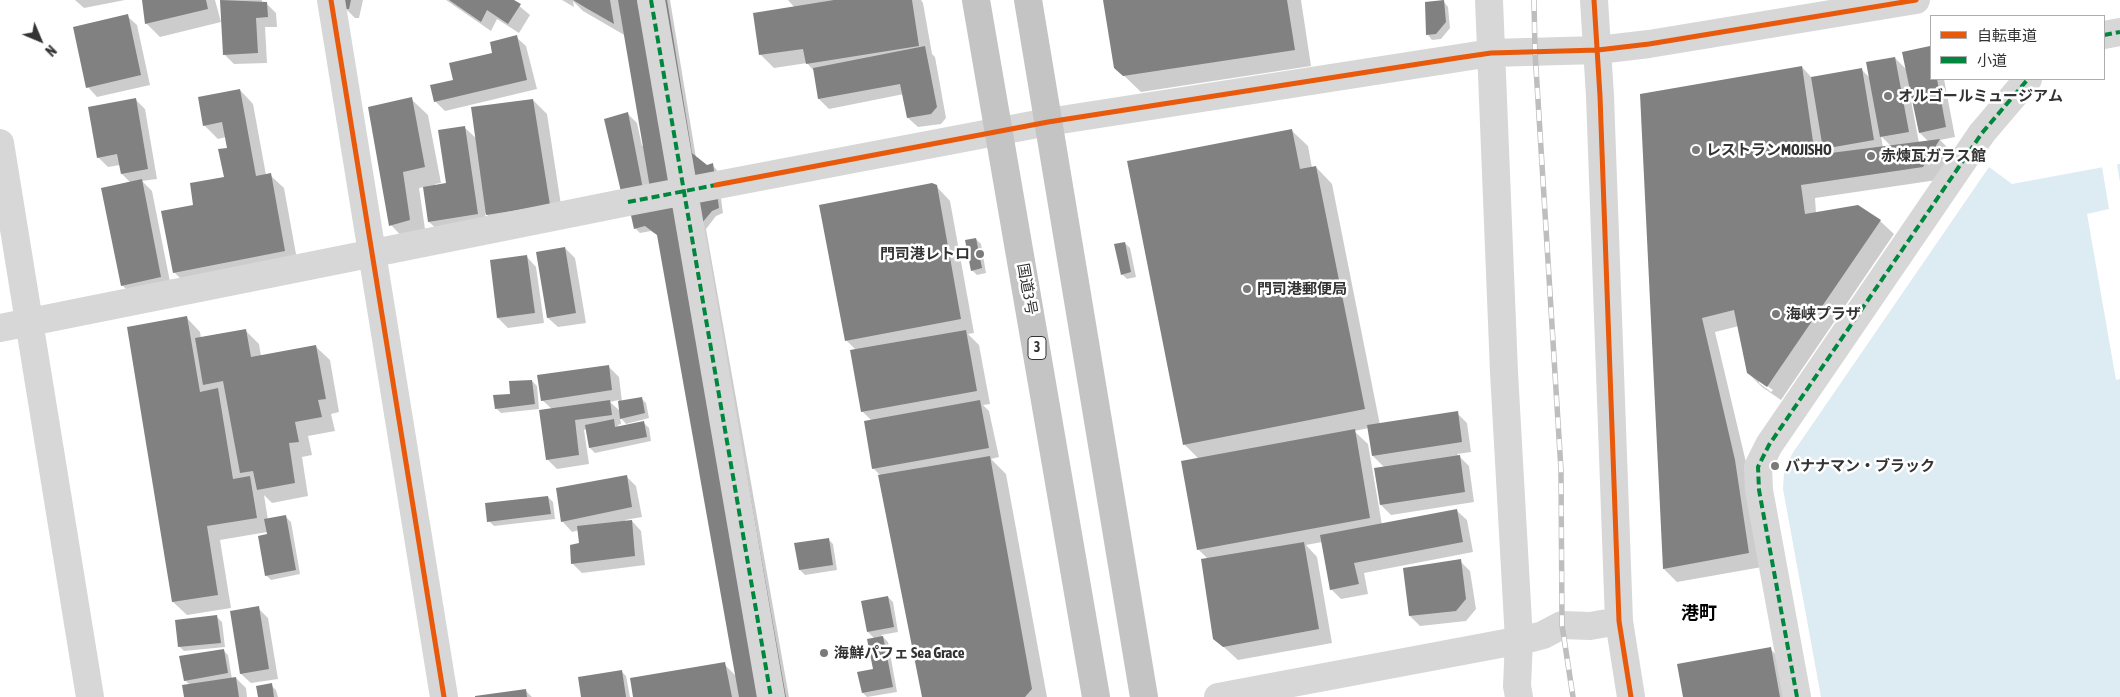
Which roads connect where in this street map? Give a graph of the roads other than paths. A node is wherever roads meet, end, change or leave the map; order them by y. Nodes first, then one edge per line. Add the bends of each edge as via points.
1 (332, 0) edge
2 (651, 0) edge
3 (976, 0) edge
4 (1028, 0) edge
5 (1489, 0) edge
6 (1594, 0) edge
7 (1916, 0) edge
8 (2120, 32) edge
9 (2105, 35) edge
10 (1598, 50) junction
11 (1491, 53) junction
12 (2027, 80) edge
13 (1048, 122) junction
14 (1000, 133) junction
15 (0, 143) edge
16 (685, 191) junction
17 (373, 253) junction
18 (29, 322) junction
19 (0, 328) edge
20 (1619, 621) junction
21 (1519, 640) junction
22 (90, 697) edge
23 (444, 697) edge
24 (772, 697) edge
25 (1096, 697) edge
26 (1144, 697) edge
27 (1218, 697) edge
28 (1519, 697) edge
29 (1631, 697) edge
30 (1797, 697) edge

1 - 17 street
2 - 16 street
3 - 14 highway, 国道3号 / 3
4 - 13 highway
5 - 11 street
6 - 10 street
7 - 10 street
8 - 9 street
10 - 11 street
10 - 20 street
11 - 13 street
11 - 21 street
12 - 30 street via 1982,133 1758,467 1759,490
13 - 14 street
13 - 26 highway
14 - 16 street
14 - 25 highway, 国道3号 / 3
15 - 18 street
16 - 17 street
16 - 24 street
17 - 18 street
17 - 23 street
18 - 19 street
18 - 22 street
20 - 21 street via 1562,626 1543,635
20 - 29 street
21 - 27 street
21 - 28 street

